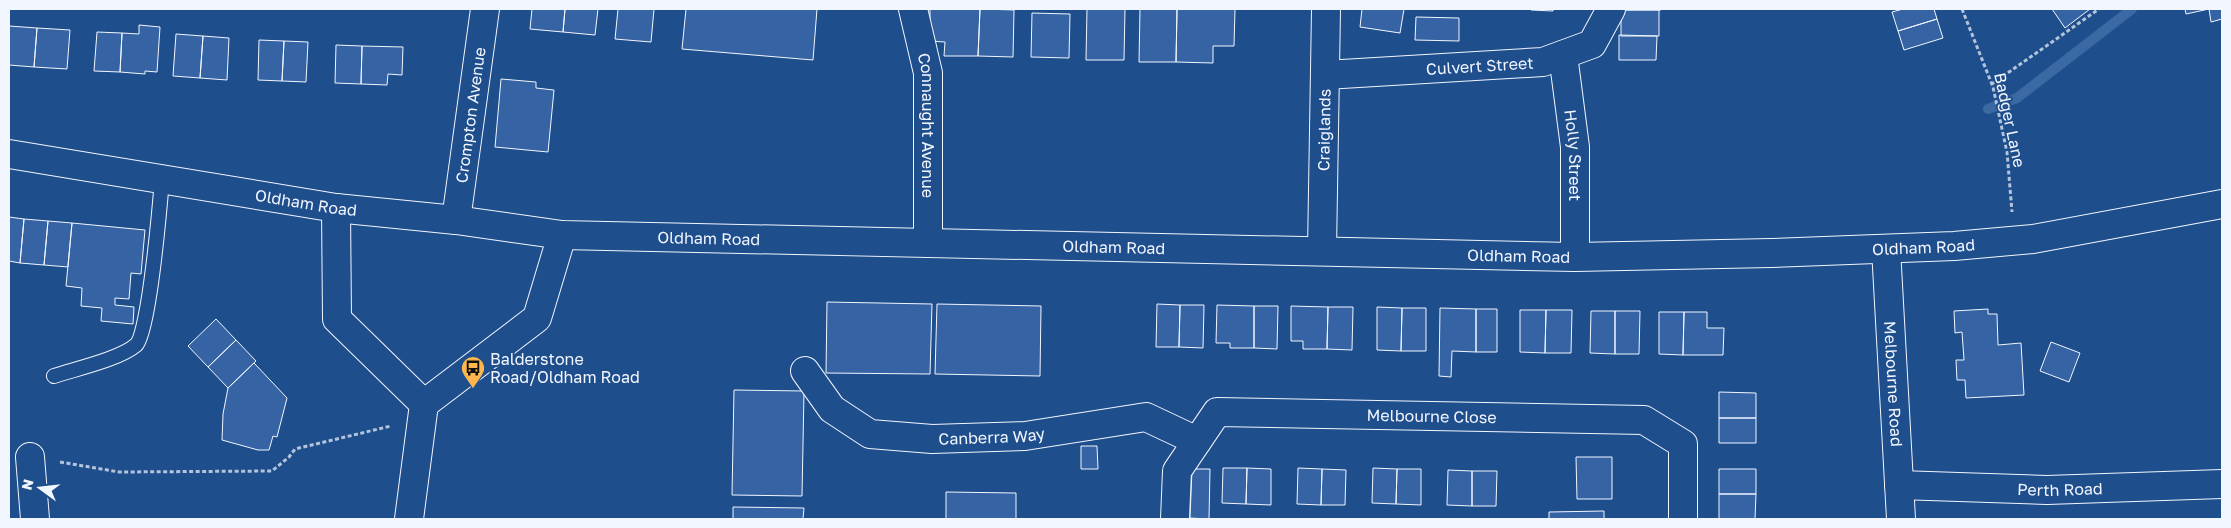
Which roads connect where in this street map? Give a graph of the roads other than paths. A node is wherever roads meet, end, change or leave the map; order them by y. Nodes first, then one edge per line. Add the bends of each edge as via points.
1 (485, 9) edge
2 (913, 9) edge
3 (1326, 9) edge
4 (1611, 9) edge
5 (1563, 55) junction
6 (1325, 75) junction
7 (9, 154) edge
8 (162, 179) junction
9 (2222, 204) edge
10 (336, 208) junction
11 (456, 220) junction
12 (562, 235) junction
13 (928, 243) junction
14 (1886, 249) junction
15 (1322, 251) junction
16 (1575, 257) junction
17 (805, 371) dead end
18 (54, 376) dead end
19 (423, 411) junction
20 (1197, 441) junction
21 (30, 457) road end
22 (2222, 484) edge
23 (1899, 485) junction
24 (35, 519) edge
25 (409, 519) edge
26 (1175, 519) edge
27 (1683, 519) edge
28 (1901, 519) edge

1 - 11 street, Crompton Avenue
2 - 13 street, Connaught Avenue via 928,73
3 - 6 street, Craiglands
4 - 5 street, Culvert Street via 1592,44
5 - 6 street, Culvert Street via 1542,62
5 - 16 street, Holly Street via 1575,146
6 - 15 street, Craiglands
7 - 8 street, Oldham Road
8 - 10 street, Oldham Road
8 - 18 lane via 154,260 138,344 126,352
9 - 14 street, Oldham Road via 2015,240
10 - 11 street, Oldham Road
10 - 19 street via 337,319
11 - 12 street, Oldham Road
12 - 13 street, Oldham Road
12 - 19 street via 537,318
13 - 15 street, Oldham Road
14 - 16 street, Oldham Road
14 - 23 street, Melbourne Road
15 - 16 street, Oldham Road
17 - 20 street, Canberra Way via 832,409 870,434 932,438 1025,436 1146,417
19 - 25 street
20 - 26 street, Melbourne Close via 1177,470
20 - 27 street, Melbourne Close via 1216,412 1644,420 1683,444
21 - 24 street
22 - 23 street, Perth Road via 2047,490
23 - 28 street, Melbourne Road

